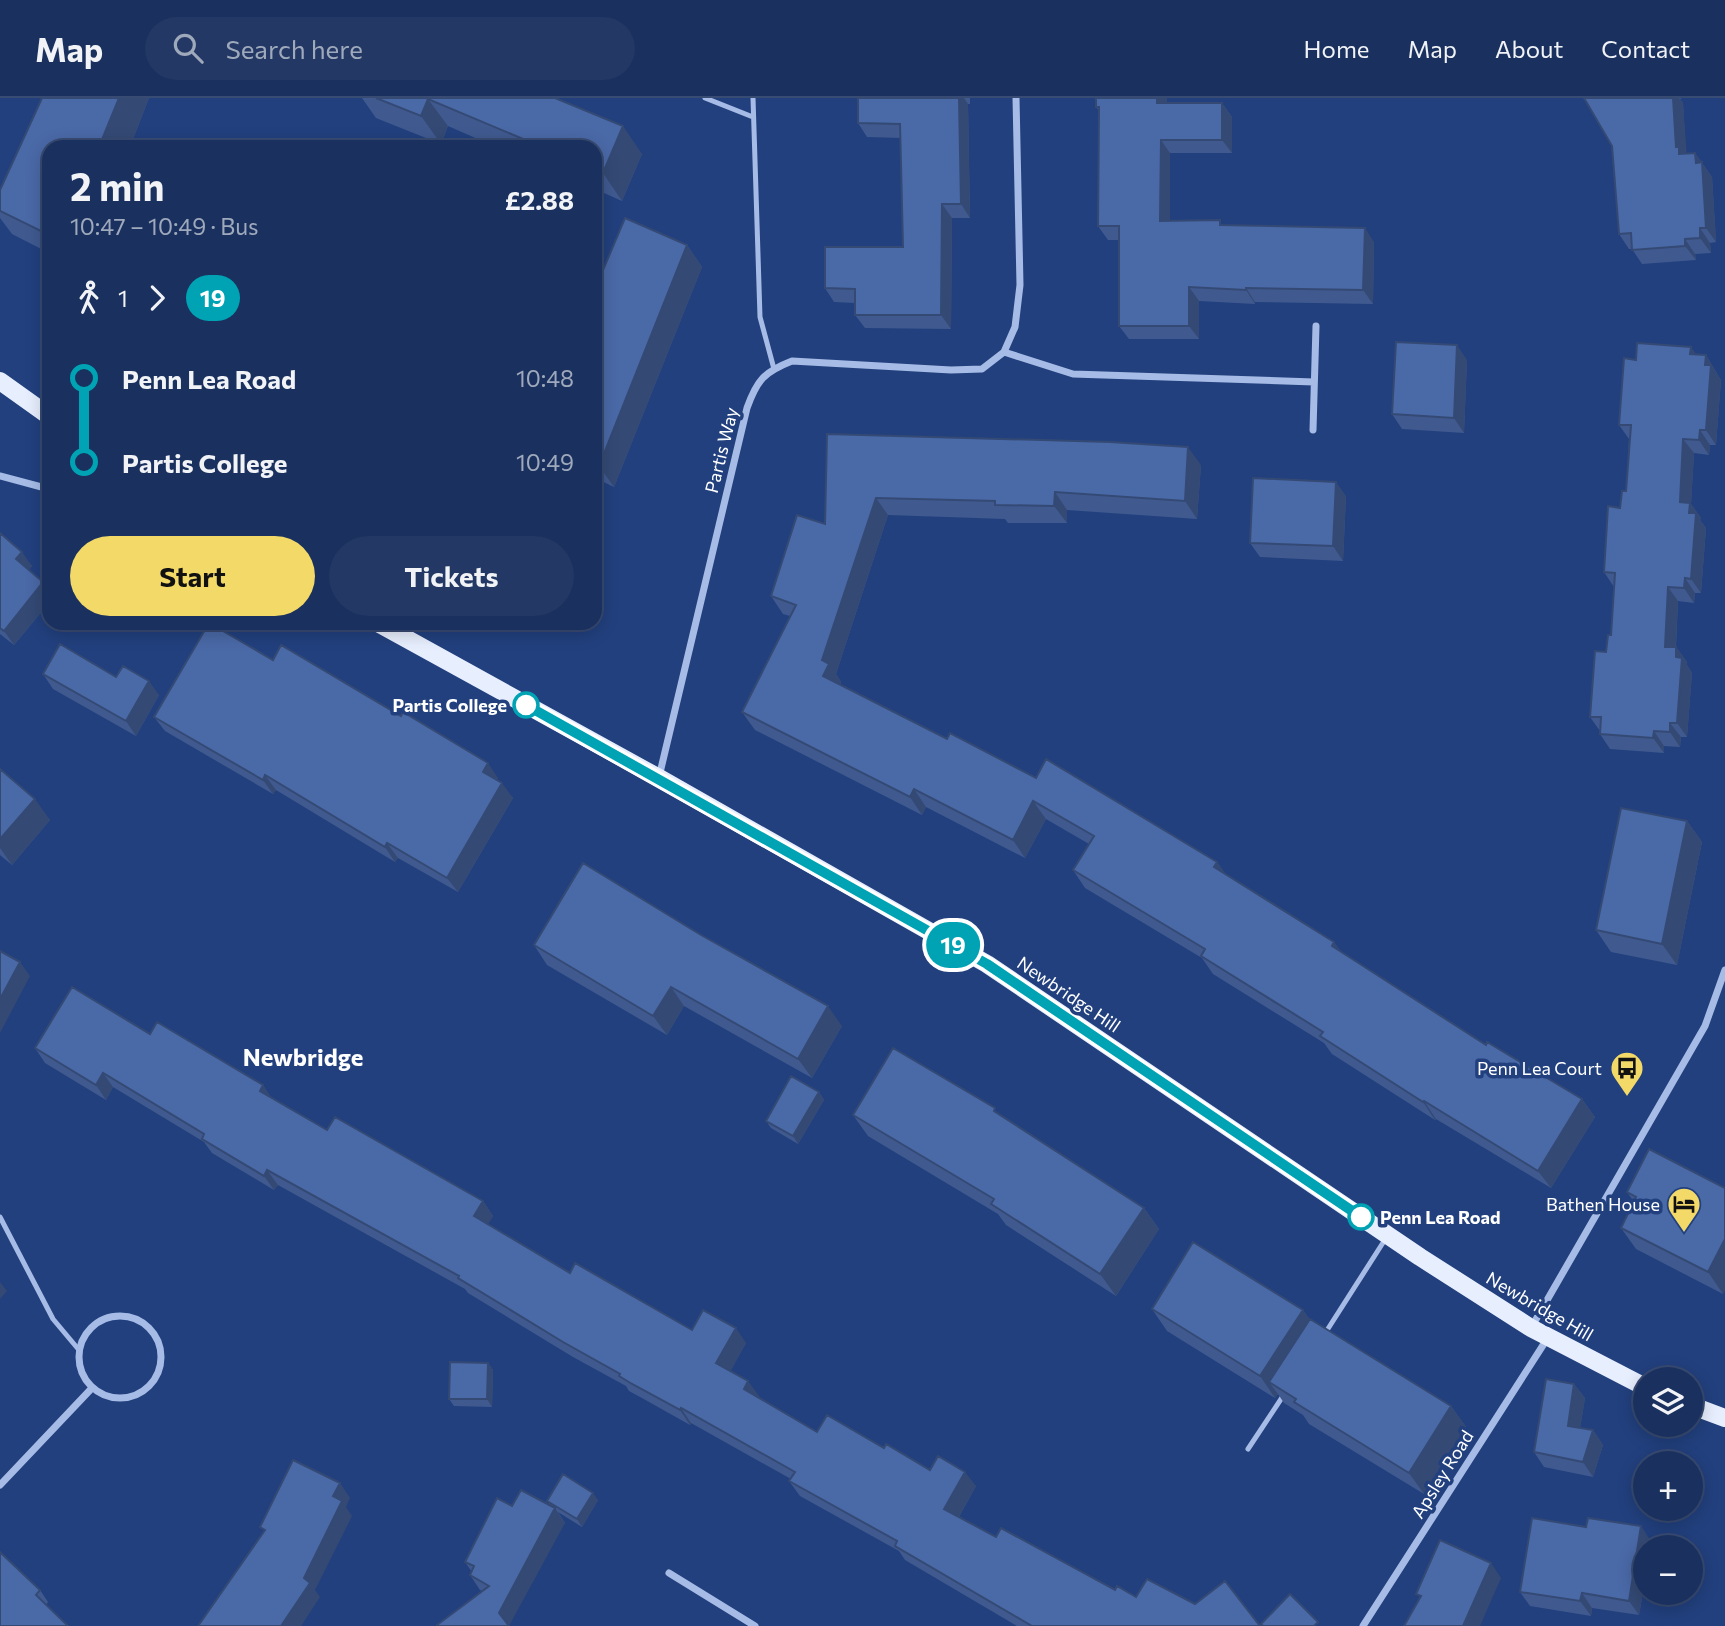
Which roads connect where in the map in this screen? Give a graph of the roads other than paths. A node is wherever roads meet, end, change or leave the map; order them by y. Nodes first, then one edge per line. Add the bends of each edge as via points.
1 (705, 98) edge
2 (753, 98) edge
3 (1016, 98) edge
4 (753, 117) junction
5 (1316, 326) dead end
6 (1004, 352) junction
7 (774, 369) junction
8 (0, 381) edge
9 (1314, 382) junction
10 (42, 411) edge
11 (1313, 429) dead end
12 (0, 476) edge
13 (42, 487) edge
14 (391, 630) edge
15 (659, 778) junction
16 (1725, 970) edge
17 (0, 1217) edge
18 (1388, 1235) junction
19 (1531, 1328) junction
20 (1547, 1338) junction
21 (1317, 1345) edge
22 (79, 1350) junction
23 (1633, 1381) edge
24 (92, 1388) junction
25 (1287, 1391) edge
26 (1703, 1410) edge
27 (1725, 1418) edge
28 (1248, 1449) dead end
29 (0, 1485) edge
30 (669, 1573) dead end
31 (755, 1626) edge
32 (1363, 1626) edge

1 - 4 lane
2 - 4 lane
3 - 6 street via 1020,285 1015,327
4 - 7 lane via 760,317
5 - 9 street
6 - 7 street via 982,369 792,362
6 - 9 street via 1073,374
7 - 15 street, Partis Way via 756,384 747,408
8 - 10 main road
9 - 11 street
12 - 13 street
14 - 15 main road, Newbridge Hill
15 - 18 main road, Newbridge Hill via 987,964
16 - 19 street via 1705,1026
17 - 22 lane via 52,1319
18 - 19 main road, Newbridge Hill
18 - 21 lane
19 - 20 main road, Newbridge Hill
20 - 23 main road, Newbridge Hill
20 - 32 street, Apsley Road
22 - 24 street via 83,1376
22 - 24 street via 94,1324 122,1315 150,1328 160,1344 160,1370 136,1396 118,1398
24 - 29 street
25 - 28 lane
26 - 27 main road
30 - 31 street

